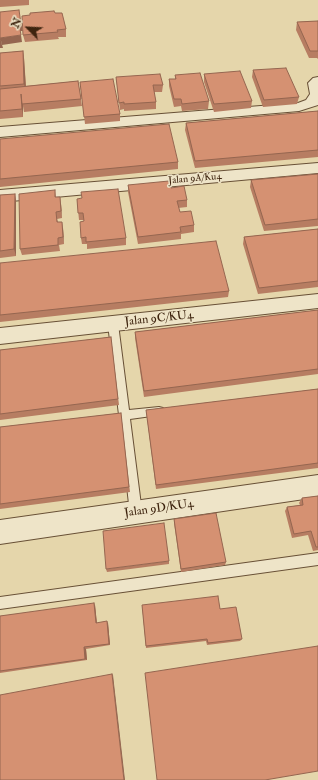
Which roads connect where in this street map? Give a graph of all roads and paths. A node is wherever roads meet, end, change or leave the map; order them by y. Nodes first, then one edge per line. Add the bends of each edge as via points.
1 (318, 81) edge
2 (0, 132) edge
3 (318, 168) edge
4 (0, 196) edge
5 (318, 301) edge
6 (113, 324) junction
7 (0, 336) edge
8 (170, 410) edge
9 (124, 415) junction
10 (318, 486) edge
11 (136, 513) junction
12 (0, 532) edge
13 (318, 559) edge
14 (0, 603) edge

1 - 2 street via 315,83 317,94 312,103 299,107
3 - 4 street, Jalan 9A/Ku4
5 - 6 street, Jalan 9C/KU4
6 - 7 street, Jalan 9C/KU4
6 - 9 lane
8 - 9 lane
9 - 11 lane
10 - 11 street, Jalan 9D/KU4
11 - 12 street, Jalan 9D/KU4
13 - 14 lane

